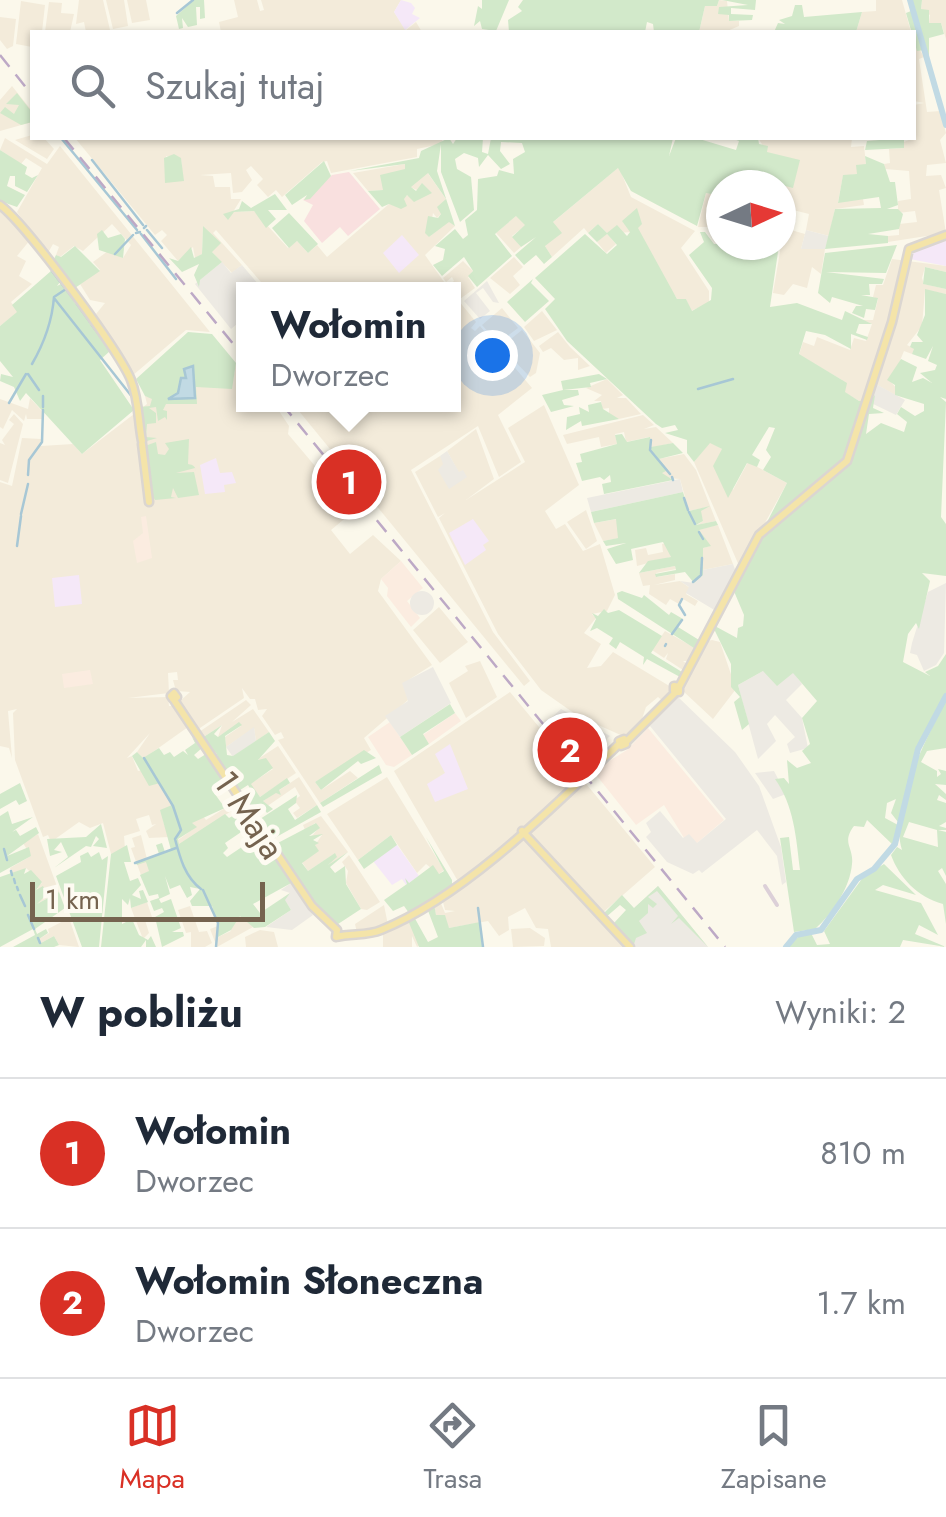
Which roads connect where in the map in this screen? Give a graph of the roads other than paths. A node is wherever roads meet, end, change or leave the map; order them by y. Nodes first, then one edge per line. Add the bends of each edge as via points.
1 (0, 205) edge
2 (946, 235) edge
3 (149, 502) dead end
4 (174, 700) dead end
5 (522, 832) junction
6 (630, 947) edge

1 - 3 main road via 125,368 136,397
2 - 5 main road via 910,247 865,410 841,470 767,526 660,709
4 - 5 main road, 1 Maja via 298,887 338,932 383,930 428,906
5 - 6 main road

